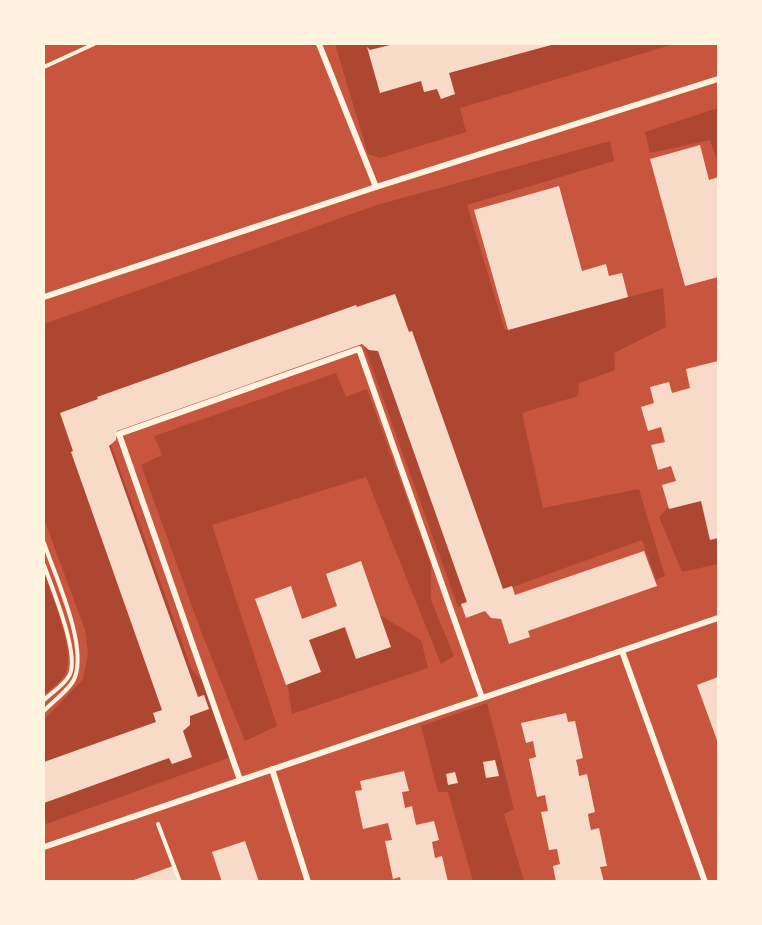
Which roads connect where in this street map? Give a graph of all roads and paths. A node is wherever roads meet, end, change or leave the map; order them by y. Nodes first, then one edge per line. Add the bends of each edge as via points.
1 (94, 44) edge
2 (319, 44) edge
3 (44, 67) edge
4 (718, 80) edge
5 (376, 187) junction
6 (44, 297) edge
7 (44, 543) edge
8 (44, 565) edge
9 (718, 618) edge
10 (622, 651) junction
11 (482, 698) junction
12 (44, 700) edge
13 (44, 711) edge
14 (272, 769) junction
15 (240, 780) junction
16 (153, 810) junction
17 (44, 847) edge
18 (180, 882) edge
19 (308, 882) edge
20 (705, 882) edge

1 - 3 path
2 - 5 street
4 - 5 street
5 - 6 street
7 - 13 path via 79,656 75,679
8 - 12 path via 66,627 72,665 69,676
9 - 10 street
10 - 11 street
10 - 20 street
11 - 14 street
11 - 15 street via 359,349 120,434
14 - 15 street
14 - 19 street
15 - 16 street
16 - 17 street
16 - 18 path

